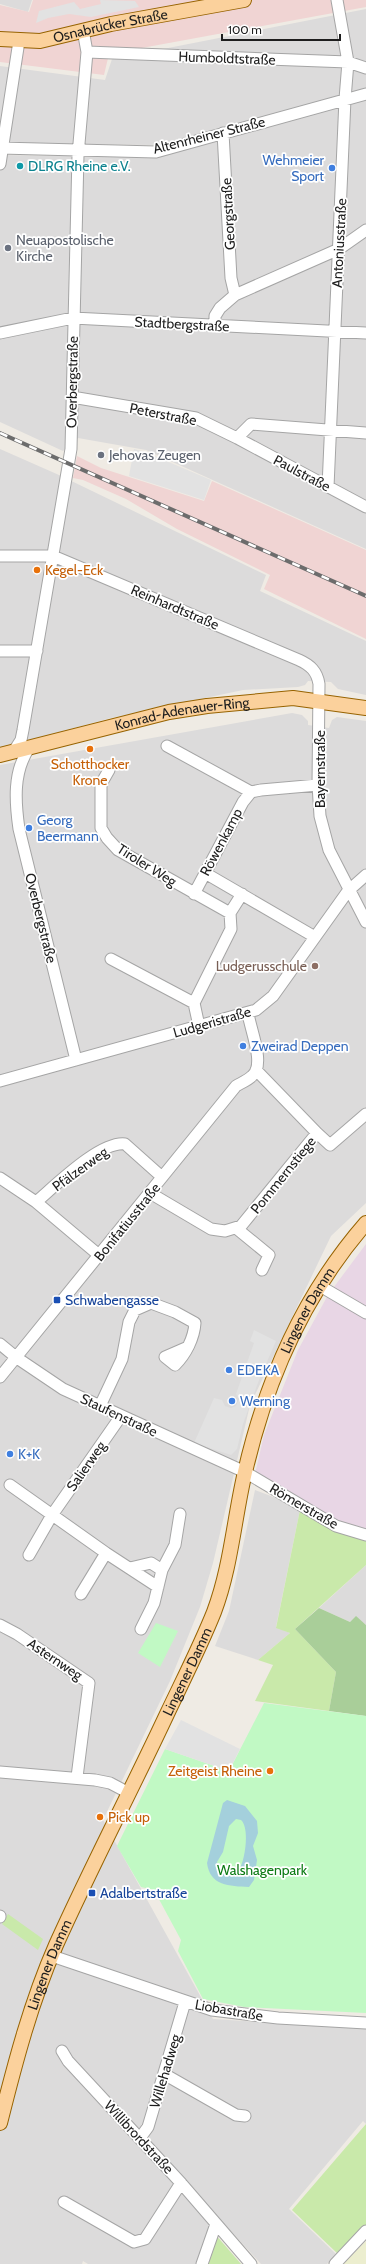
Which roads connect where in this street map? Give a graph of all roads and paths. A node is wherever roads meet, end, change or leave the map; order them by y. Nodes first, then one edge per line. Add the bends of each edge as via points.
1 (244, 0) edge
2 (337, 0) edge
3 (214, 3) edge
4 (83, 30) junction
5 (0, 39) edge
6 (19, 41) junction
7 (87, 52) junction
8 (348, 62) junction
9 (366, 68) edge
10 (366, 94) edge
11 (345, 99) junction
12 (223, 133) junction
13 (1, 148) edge
14 (78, 150) junction
15 (0, 164) edge
16 (366, 230) edge
17 (339, 249) junction
18 (235, 295) junction
19 (74, 318) junction
20 (215, 325) junction
21 (334, 331) junction
22 (0, 333) edge
23 (366, 333) edge
24 (72, 397) junction
25 (330, 430) junction
26 (366, 433) edge
27 (237, 438) junction
28 (328, 487) junction
29 (366, 508) edge
30 (0, 556) edge
31 (53, 556) junction
32 (0, 651) edge
33 (37, 651) junction
34 (319, 701) junction
35 (366, 708) edge
36 (23, 730) junction
37 (167, 746) dead end
38 (34, 747) junction
39 (14, 752) junction
40 (0, 755) edge
41 (109, 770) dead end
42 (17, 774) junction
43 (318, 785) junction
44 (251, 792) junction
45 (205, 873) junction
46 (366, 875) edge
47 (348, 891) junction
48 (194, 894) junction
49 (242, 894) junction
50 (230, 914) junction
51 (366, 922) edge
52 (315, 938) junction
53 (111, 959) dead end
54 (194, 1003) junction
55 (248, 1013) junction
56 (199, 1026) junction
57 (76, 1060) junction
58 (256, 1070) junction
59 (0, 1081) edge
60 (366, 1114) edge
61 (317, 1133) junction
62 (0, 1178) edge
63 (162, 1178) junction
64 (150, 1193) junction
65 (36, 1202) junction
66 (366, 1223) edge
67 (236, 1228) junction
68 (100, 1256) junction
69 (262, 1270) dead end
70 (320, 1286) junction
71 (366, 1313) edge
72 (0, 1344) edge
73 (188, 1347) dead end
74 (17, 1358) junction
75 (0, 1377) edge
76 (100, 1406) junction
77 (121, 1416) junction
78 (245, 1472) junction
79 (10, 1485) dead end
80 (180, 1514) dead end
81 (52, 1516) junction
82 (366, 1535) edge
83 (106, 1553) junction
84 (29, 1556) dead end
85 (130, 1568) junction
86 (162, 1570) junction
87 (158, 1587) junction
88 (81, 1594) dead end
89 (0, 1625) edge
90 (141, 1629) dead end
91 (0, 1772) edge
92 (77, 1777) junction
93 (129, 1793) junction
94 (52, 1956) junction
95 (185, 2002) junction
96 (366, 2023) edge
97 (62, 2051) dead end
98 (164, 2074) junction
99 (245, 2116) dead end
100 (0, 2123) edge
101 (140, 2138) junction
102 (181, 2183) junction
103 (64, 2202) dead end
104 (216, 2224) junction
105 (366, 2231) edge
106 (202, 2264) edge
107 (251, 2264) edge
108 (335, 2264) edge

1 - 3 main road, Osnabrücker Straße
2 - 8 street, Antoniusstraße
3 - 4 main road, Osnabrücker Straße
4 - 6 main road, Osnabrücker Straße via 40,41
4 - 7 street, Overbergstraße
5 - 6 main road, Osnabrücker Straße
6 - 13 street
7 - 8 street, Humboldtstraße
7 - 14 street, Overbergstraße
8 - 9 street, Humboldtstraße
8 - 11 street, Antoniusstraße
10 - 11 street, Altenrheiner Straße
11 - 12 street, Altenrheiner Straße
11 - 17 street, Antoniusstraße
12 - 14 street, Altenrheiner Straße via 156,152
12 - 18 street, Georgstraße via 231,278
13 - 14 street, Altenrheiner Straße
13 - 15 street
14 - 19 street, Overbergstraße
16 - 17 street
17 - 18 street
17 - 21 street, Antoniusstraße
18 - 20 street via 220,308 215,316
19 - 20 street, Stadtbergstraße
19 - 22 street, Stadtbergstraße
19 - 24 street, Overbergstraße
20 - 21 street, Stadtbergstraße
21 - 23 street, Stadtbergstraße
21 - 25 street, Antoniusstraße
24 - 27 street, Peterstraße via 196,418
24 - 31 street, Overbergstraße via 71,449
25 - 26 street
25 - 27 street via 251,424
25 - 28 street, Antoniusstraße
27 - 28 street, Paulstraße
28 - 29 street, Paulstraße
30 - 31 street, Reinhardtstraße
31 - 33 street, Overbergstraße
31 - 34 street, Reinhardtstraße via 306,663 317,674
32 - 33 street
33 - 36 street, Overbergstraße
34 - 35 main road, Konrad-Adenauer-Ring
34 - 38 main road, Konrad-Adenauer-Ring via 293,698 168,712
34 - 43 street, Bayernstraße
36 - 38 street
36 - 39 street, Overbergstraße
37 - 44 street
38 - 39 main road, Konrad-Adenauer-Ring
38 - 42 street, Overbergstraße via 22,758
39 - 40 main road, Konrad-Adenauer-Ring
40 - 42 street via 10,761
41 - 48 street, Tiroler Weg via 101,784 101,828 107,838 118,850
42 - 57 street, Overbergstraße via 16,808 19,829
43 - 44 street
43 - 47 street, Bayernstraße via 320,816 329,850
44 - 45 street, Röwenkamp via 243,802
45 - 48 street, Röwenkamp
45 - 49 street
46 - 47 street, Ludgeristraße
47 - 51 street, Bayernstraße
47 - 52 street, Ludgeristraße
48 - 50 street, Tiroler Weg
49 - 50 street
49 - 52 street
50 - 54 street via 231,929
52 - 55 street, Ludgeristraße via 273,996 263,1006
53 - 54 street
54 - 56 street
55 - 56 street, Ludgeristraße
55 - 58 street via 259,1061
56 - 57 street, Ludgeristraße
57 - 59 street, Ludgeristraße
58 - 61 street
58 - 63 street, Bonifatiusstraße via 252,1076 236,1086
60 - 61 street, Pommernstiege via 330,1145
61 - 67 street, Pommernstiege via 252,1214
62 - 65 street
63 - 64 street, Bonifatiusstraße
63 - 65 street, Pfälzerweg via 125,1144 117,1143 78,1167
64 - 67 street via 211,1229 225,1231
64 - 68 street, Bonifatiusstraße
65 - 68 street
66 - 70 main road, Lingener Damm
67 - 69 street via 269,1255
68 - 74 street, Bonifatiusstraße
70 - 71 street
70 - 78 main road, Lingener Damm via 297,1322 283,1352 266,1398
72 - 74 street, Staufenstraße
73 - 76 street via 194,1334 195,1323 151,1303 135,1310 129,1322 122,1358
74 - 75 street, Bonifatiusstraße
74 - 76 street, Staufenstraße via 63,1389
76 - 77 street, Staufenstraße
77 - 78 street, Staufenstraße
77 - 81 street, Salierweg
78 - 82 street, Römerstraße via 336,1526
78 - 93 main road, Lingener Damm via 228,1565 215,1609 194,1659
79 - 81 street
80 - 86 street via 175,1545
81 - 83 street
81 - 84 street, Salierweg
83 - 85 street
83 - 88 street
85 - 86 street via 151,1563
85 - 87 street
86 - 87 street
87 - 90 street via 154,1603
89 - 92 street, Asternweg via 89,1682
91 - 92 street
92 - 93 street via 110,1783
93 - 94 main road, Lingener Damm
94 - 95 street, Liobastraße
94 - 100 main road, Lingener Damm via 26,2025
95 - 96 street, Liobastraße via 212,2010 278,2018
95 - 98 street, Willehadweg
97 - 101 street, Willibrordstraße via 68,2061
98 - 99 street via 236,2115
98 - 101 street, Willehadweg via 148,2127
101 - 102 street, Willibrordstraße
102 - 103 street via 145,2239 134,2242
102 - 104 street, Willibrordstraße
104 - 106 street
104 - 107 street, Willibrordstraße
105 - 108 street

